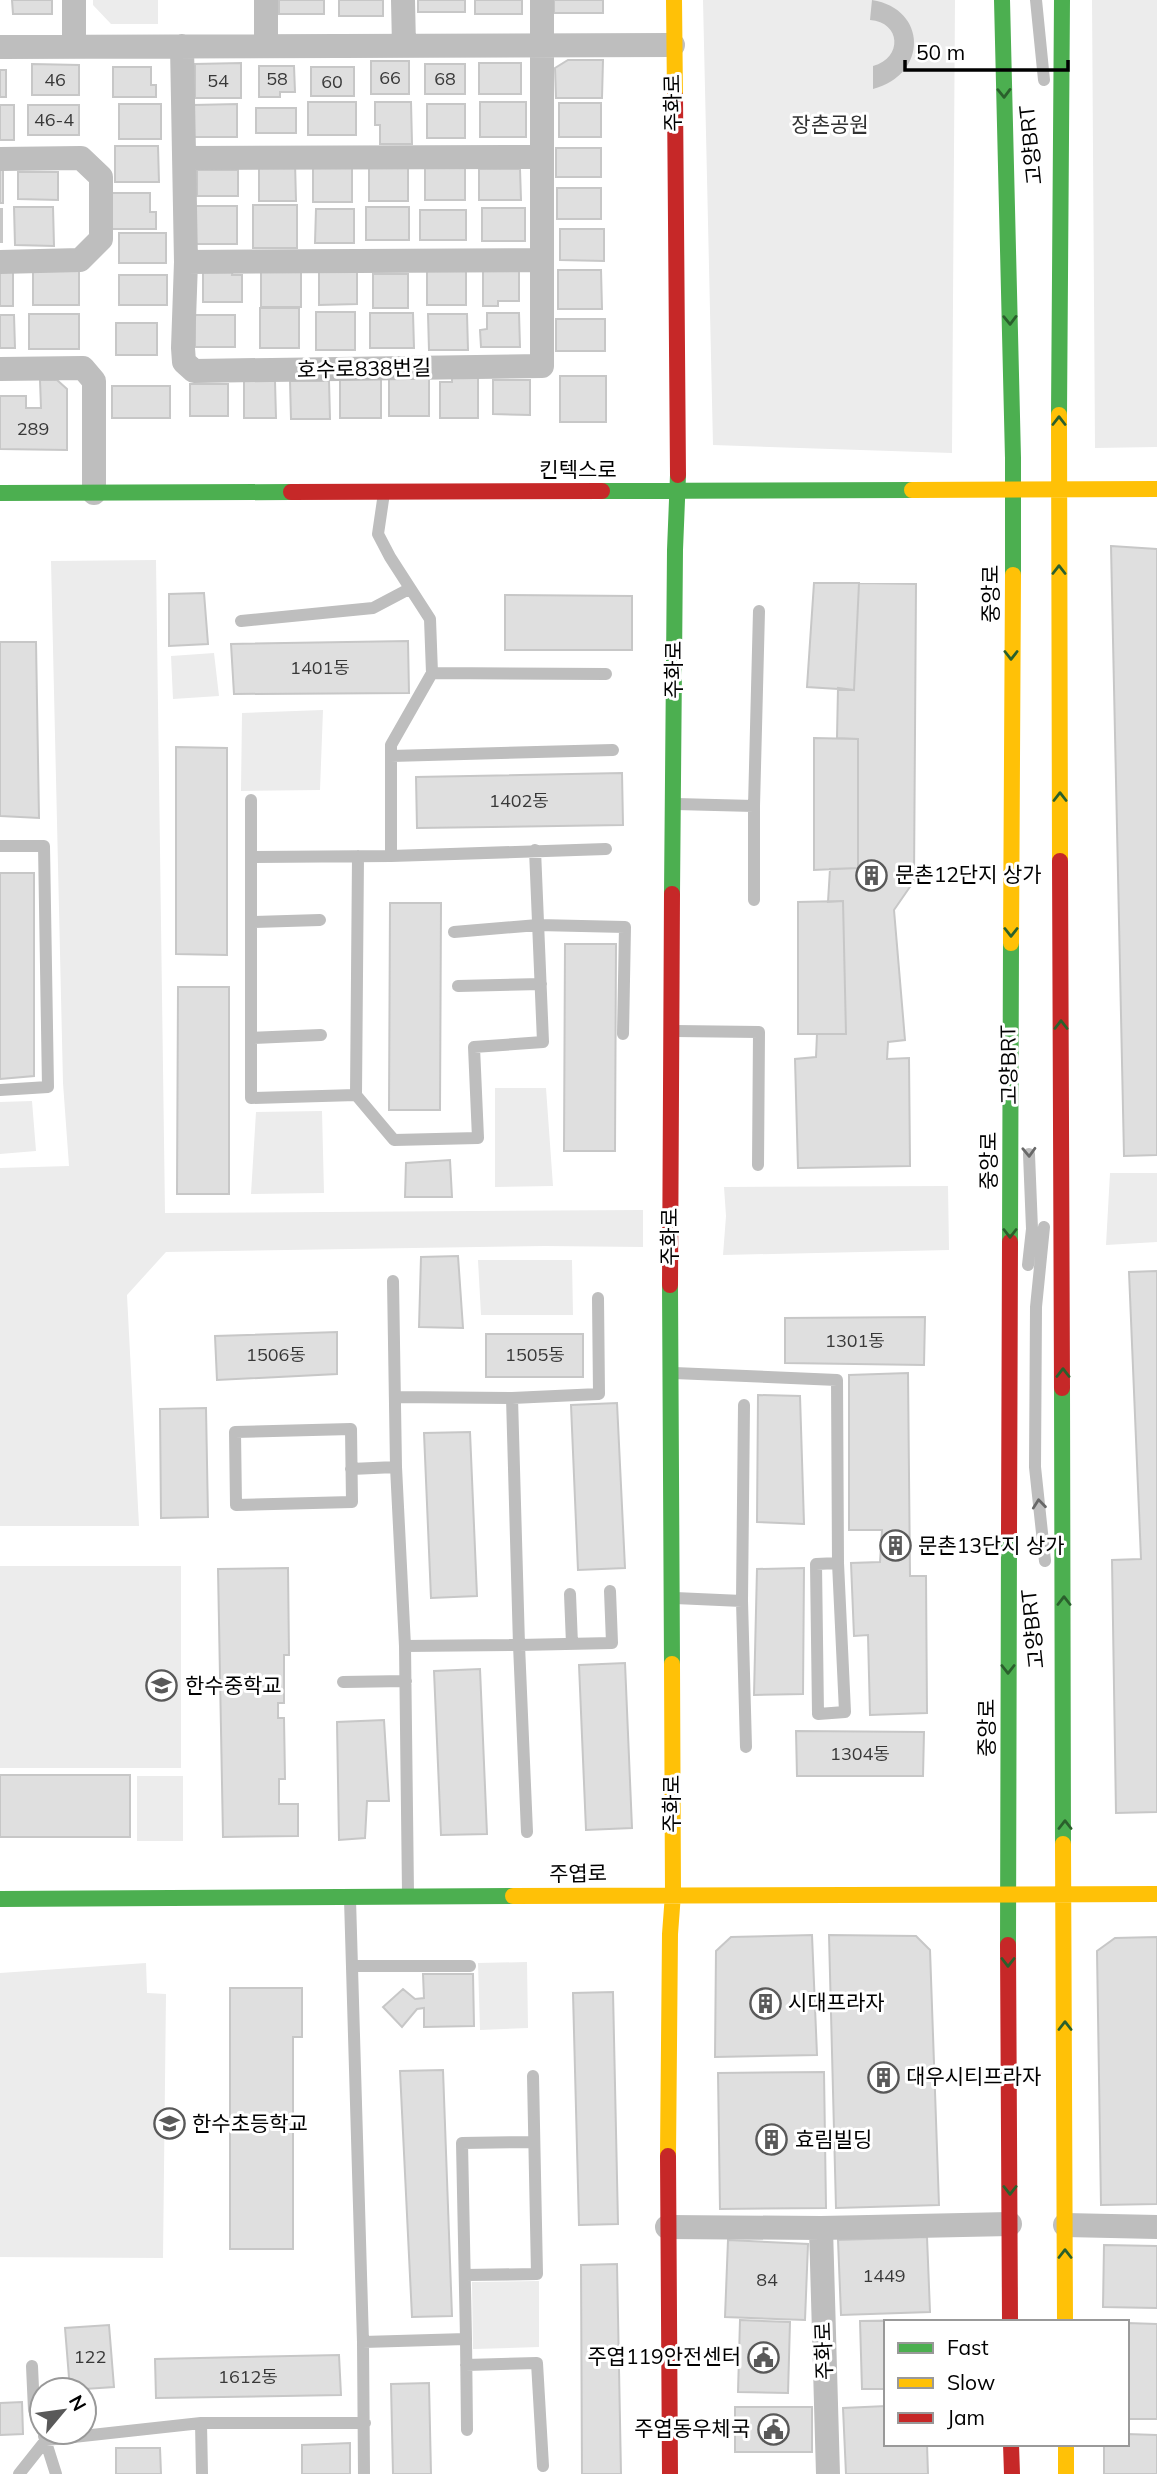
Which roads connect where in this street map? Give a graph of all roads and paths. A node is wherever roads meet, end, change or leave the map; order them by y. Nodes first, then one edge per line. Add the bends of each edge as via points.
1 (74, 0) edge
2 (266, 0) edge
3 (403, 0) edge
4 (542, 0) edge
5 (674, 0) edge
6 (1002, 0) edge
7 (1036, 0) edge
8 (1062, 0) edge
9 (543, 45) junction
10 (673, 45) junction
11 (183, 46) junction
12 (266, 46) junction
13 (404, 46) junction
14 (0, 47) edge
15 (74, 47) junction
16 (1045, 95) dead end
17 (1048, 122) dead end
18 (542, 157) junction
19 (185, 158) junction
20 (0, 159) edge
21 (1060, 244) junction
22 (540, 260) junction
23 (0, 262) edge
24 (186, 262) junction
25 (0, 369) edge
26 (1012, 489) junction
27 (1157, 489) edge
28 (678, 490) junction
29 (1059, 490) junction
30 (384, 492) junction
31 (94, 493) junction
32 (0, 494) edge
33 (409, 589) junction
34 (759, 611) dead end
35 (241, 621) dead end
36 (432, 673) junction
37 (606, 674) dead end
38 (1011, 741) junction
39 (612, 750) dead end
40 (391, 756) junction
41 (251, 800) dead end
42 (673, 804) junction
43 (754, 806) junction
44 (0, 846) edge
45 (606, 849) dead end
46 (535, 850) junction
47 (358, 856) junction
48 (391, 856) junction
49 (251, 857) junction
50 (754, 900) dead end
51 (1025, 919) dead end
52 (320, 920) dead end
53 (251, 922) junction
54 (538, 925) junction
55 (454, 932) dead end
56 (541, 984) junction
57 (458, 986) dead end
58 (671, 1031) junction
59 (623, 1034) dead end
60 (321, 1035) dead end
61 (251, 1038) junction
62 (0, 1090) edge
63 (1061, 1093) junction
64 (356, 1095) junction
65 (1029, 1144) dead end
66 (758, 1165) dead end
67 (393, 1281) dead end
68 (598, 1298) dead end
69 (670, 1373) junction
70 (395, 1397) junction
71 (512, 1398) junction
72 (744, 1405) dead end
73 (1009, 1430) junction
74 (396, 1467) junction
75 (351, 1469) junction
76 (838, 1563) junction
77 (1047, 1577) dead end
78 (610, 1591) dead end
79 (570, 1594) dead end
80 (671, 1598) junction
81 (742, 1601) junction
82 (1050, 1605) dead end
83 (572, 1644) junction
84 (519, 1645) junction
85 (405, 1646) junction
86 (406, 1681) junction
87 (343, 1682) dead end
88 (1065, 1742) junction
89 (746, 1747) dead end
90 (527, 1832) dead end
91 (1065, 1893) junction
92 (673, 1894) junction
93 (1007, 1894) junction
94 (1157, 1894) edge
95 (408, 1897) junction
96 (0, 1899) edge
97 (350, 1899) junction
98 (352, 1966) junction
99 (470, 1966) dead end
100 (533, 2076) dead end
101 (534, 2142) junction
102 (1010, 2224) junction
103 (1065, 2225) junction
104 (667, 2227) junction
105 (1157, 2227) edge
106 (821, 2228) junction
107 (465, 2275) junction
108 (1013, 2320) edge
109 (1065, 2320) edge
110 (466, 2339) junction
111 (363, 2342) junction
112 (466, 2365) junction
113 (32, 2366) dead end
114 (32, 2376) edge
115 (201, 2423) junction
116 (365, 2423) junction
117 (98, 2430) edge
118 (467, 2430) dead end
119 (36, 2446) edge
120 (47, 2446) edge
121 (1012, 2446) edge
122 (1066, 2446) edge
123 (543, 2466) dead end
124 (19, 2474) edge
125 (56, 2474) edge
126 (202, 2474) edge
127 (364, 2474) edge
128 (670, 2474) edge
129 (828, 2474) edge
130 (1012, 2474) edge
131 (1066, 2474) edge

1 - 15 street
2 - 12 street
3 - 13 street
4 - 9 street, 호수로838번길
5 - 10 main road, 주화로
6 -> 26 main road, 중앙로
7 - 16 lane, 고양BRT
8 - 21 main road
9 - 10 street
9 - 13 street
9 - 18 street, 호수로838번길
10 - 28 main road, 주화로
11 - 12 street
11 - 15 street
11 - 19 street, 호수로838번길
12 - 13 street
14 - 15 street
17 - 21 lane, 고양BRT
18 - 19 street
18 - 22 street, 호수로838번길
19 - 24 street, 호수로838번길
20 - 23 street via 81,158 101,177 101,239 80,260
29 -> 21 main road
22 - 24 street
22 - 24 street, 호수로838번길 via 542,366 194,371 184,362
25 - 31 street via 83,368 94,381
26 - 28 main road, 킨텍스로
26 - 29 main road, 킨텍스로
26 -> 38 main road, 중앙로
27 - 29 main road, 킨텍스로
28 - 30 main road, 킨텍스로
28 - 42 main road, 주화로
63 -> 29 main road
30 - 31 main road, 킨텍스로
30 - 33 lane via 379,534
31 - 32 main road, 킨텍스로
33 - 35 lane via 373,608
33 - 36 lane via 430,619
34 - 43 lane
36 - 37 lane
36 - 40 lane via 391,745
38 - 51 lane
38 -> 73 main road, 중앙로
39 - 40 lane
40 - 48 lane
41 - 49 lane
42 - 43 lane
42 - 58 main road, 주화로
43 - 50 lane
44 - 62 lane via 44,846 48,1087
45 - 46 lane
46 - 48 lane
46 - 54 lane
47 - 48 lane
47 - 49 lane
47 - 64 lane
49 - 53 lane
52 - 53 lane
53 - 61 lane
54 - 55 lane
54 - 56 lane
54 - 59 lane via 625,927
56 - 57 lane
56 - 64 lane via 543,1042 474,1046 478,1138 394,1140
58 - 66 lane via 759,1032
58 - 69 main road, 주화로
60 - 61 lane
61 - 64 lane via 251,1098
77 -> 63 lane, 고양BRT via 1035,1467 1036,1307 1060,1132
88 -> 63 main road
65 -> 73 lane via 1032,1228
67 - 70 lane
68 - 71 lane via 599,1394
69 - 76 lane via 837,1380
69 - 80 main road, 주화로
70 - 71 lane
70 - 74 lane
71 - 84 lane
72 - 81 lane
73 -> 93 main road, 중앙로
74 - 75 lane
74 - 85 lane
75 - 75 lane via 351,1429 235,1432 236,1505 352,1502
76 - 76 lane via 845,1712 818,1714 816,1563
78 - 83 lane via 612,1643
79 - 83 lane
80 - 81 lane
80 - 92 main road, 주화로
81 - 89 lane
82 - 88 lane, 고양BRT
83 - 84 lane
84 - 85 lane
84 - 90 lane
85 - 86 lane
86 - 87 lane
86 - 95 lane
91 -> 88 main road
91 - 93 main road, 주엽로
91 - 94 main road, 주엽로
103 -> 91 main road
92 - 93 main road, 주엽로
92 - 95 main road, 주엽로
92 - 104 main road, 주화로
93 -> 102 main road, 중앙로
95 - 97 main road, 주엽로
96 - 97 main road, 주엽로
97 - 98 lane
98 - 99 lane
98 - 111 lane
100 - 101 lane
101 - 107 lane via 462,2143
101 - 107 lane via 537,2274
102 - 106 street
102 - 108 main road, 중앙로
103 - 105 street
109 -> 103 main road
104 - 106 street
104 - 128 main road, 주화로
106 - 129 street, 주화로
107 - 110 lane
110 - 111 lane
110 - 112 lane
111 - 116 lane
112 - 118 lane
112 - 123 lane via 537,2363
113 - 114 lane
115 - 116 lane
115 - 117 lane
115 - 126 lane
116 - 127 lane
119 - 124 lane
120 - 125 lane
121 - 130 main road
122 - 131 main road

